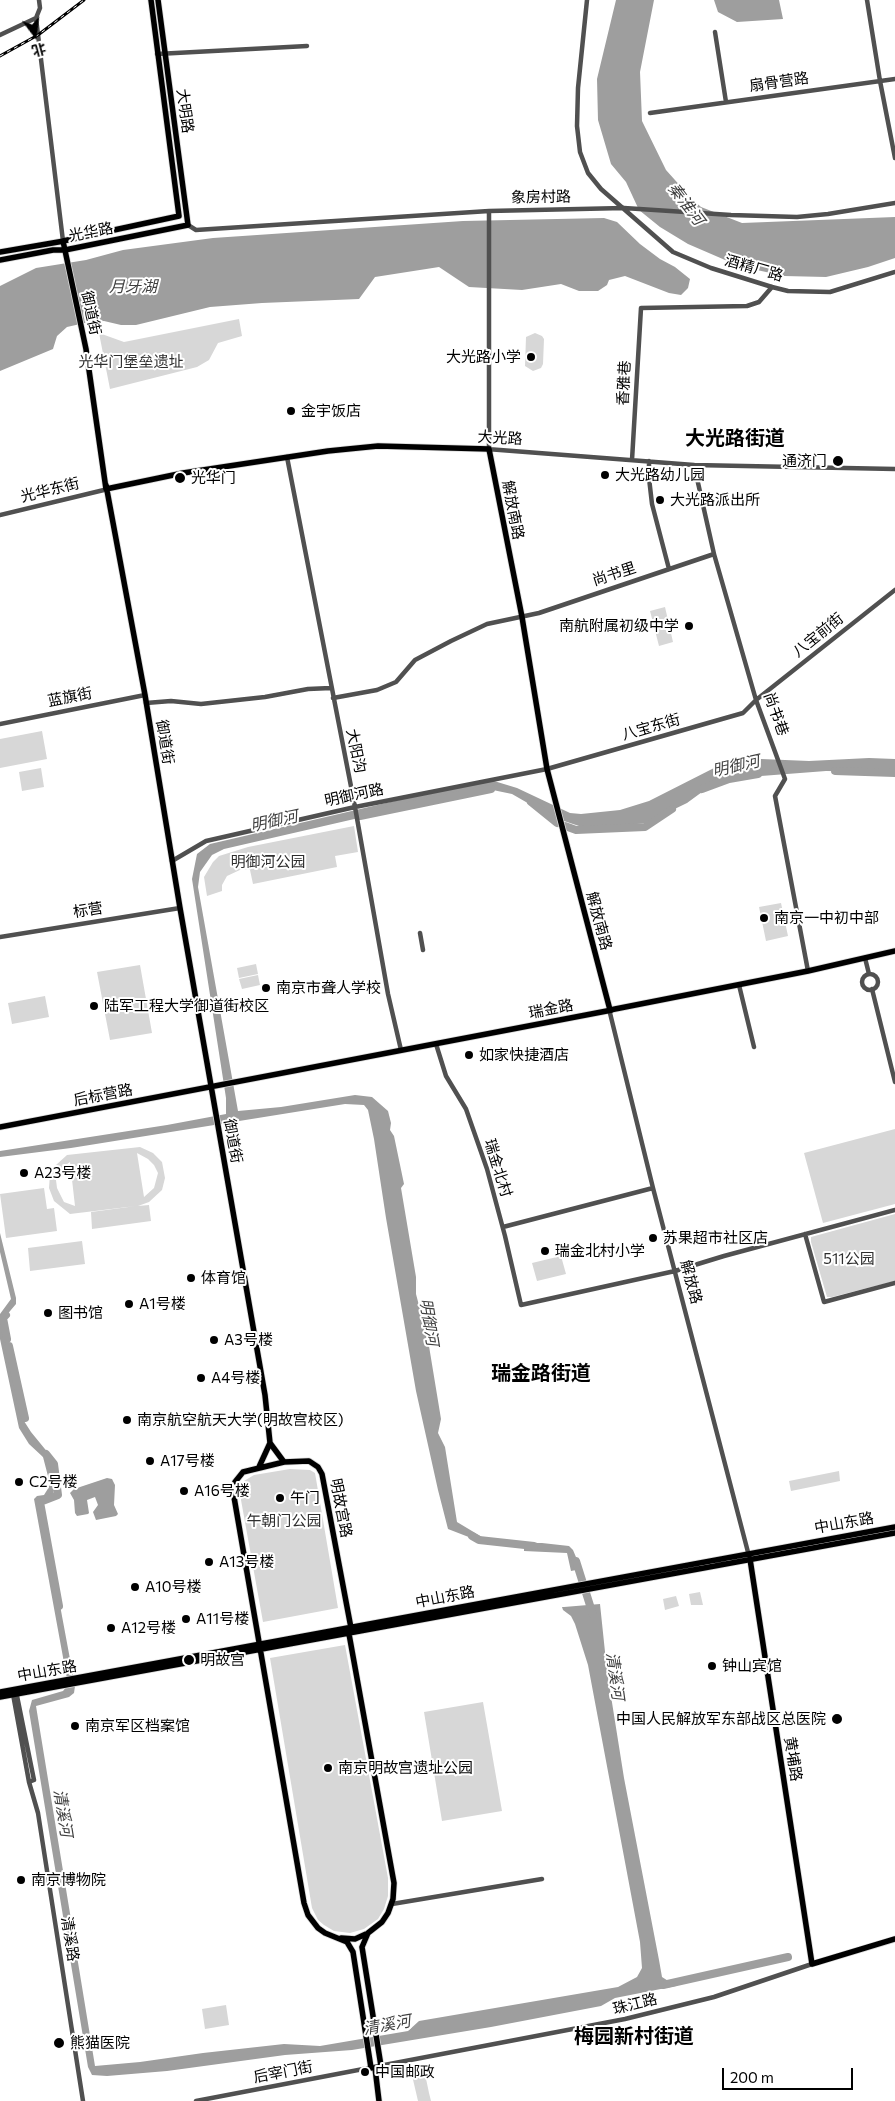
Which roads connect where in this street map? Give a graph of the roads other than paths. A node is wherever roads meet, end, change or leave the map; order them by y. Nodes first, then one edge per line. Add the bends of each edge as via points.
1 (39, 0) edge
2 (151, 0) edge
3 (158, 0) edge
4 (587, 0) edge
5 (867, 0) edge
6 (36, 18) junction
7 (715, 32) dead end
8 (0, 35) edge
9 (306, 46) dead end
10 (157, 54) junction
11 (165, 54) junction
12 (880, 80) junction
13 (895, 80) edge
14 (726, 102) junction
15 (650, 113) dead end
16 (895, 158) edge
17 (895, 203) edge
18 (624, 208) junction
19 (488, 211) junction
20 (179, 216) joint
21 (188, 225) junction
22 (63, 242) junction
23 (65, 250) junction
24 (0, 252) edge
25 (0, 260) edge
26 (895, 272) edge
27 (772, 287) junction
28 (489, 449) junction
29 (287, 456) junction
30 (632, 460) junction
31 (649, 461) junction
32 (694, 464) junction
33 (895, 469) edge
34 (183, 472) joint
35 (106, 489) junction
36 (0, 515) edge
37 (714, 554) junction
38 (669, 569) junction
39 (895, 590) edge
40 (522, 617) junction
41 (331, 688) junction
42 (145, 695) junction
43 (333, 698) junction
44 (756, 700) junction
45 (146, 703) junction
46 (0, 724) edge
47 (547, 769) junction
48 (355, 807) junction
49 (565, 839) junction
50 (172, 862) junction
51 (581, 901) joint
52 (180, 908) junction
53 (420, 933) dead end
54 (0, 937) edge
55 (423, 950) dead end
56 (895, 951) edge
57 (865, 958) junction
58 (808, 971) junction
59 (869, 974) junction
60 (739, 985) junction
61 (872, 989) junction
62 (610, 1010) junction
63 (436, 1044) junction
64 (754, 1046) dead end
65 (400, 1050) junction
66 (895, 1082) edge
67 (211, 1088) junction
68 (0, 1128) edge
69 (653, 1188) junction
70 (895, 1210) edge
71 (503, 1227) junction
72 (806, 1234) junction
73 (675, 1271) junction
74 (895, 1283) edge
75 (270, 1443) junction
76 (284, 1462) junction
77 (259, 1467) junction
78 (895, 1527) edge
79 (895, 1533) edge
80 (749, 1556) junction
81 (350, 1631) junction
82 (260, 1647) junction
83 (0, 1692) edge
84 (15, 1692) junction
85 (0, 1697) edge
86 (542, 1879) dead end
87 (392, 1904) junction
88 (368, 1933) junction
89 (337, 1938) junction
90 (895, 1939) edge
91 (812, 1964) junction
92 (376, 2067) junction
93 (83, 2101) edge
94 (196, 2101) edge
95 (379, 2101) edge

1 - 6 street
2 - 10 main road, 大明路
3 - 11 main road, 大明路
4 - 18 street, 酒精厂路 via 578,88 580,152 588,173
5 - 12 street
6 - 8 street
6 - 22 street
7 - 14 street
9 - 11 street
10 - 11 street
10 - 20 main road, 大明路
11 - 21 main road, 大明路
12 - 13 street, 扇骨营路
12 - 14 street, 扇骨营路
12 - 16 street
14 - 15 street, 扇骨营路
17 - 18 street, 象房村路 via 797,217
18 - 19 street, 象房村路
18 - 27 street, 酒精厂路 via 673,252
19 - 21 street, 象房村路 via 196,230
19 - 28 street, 解放南路
20 - 22 main road, 光华路
21 - 23 main road, 光华路
22 - 23 main road, 御道街
22 - 24 main road, 光华路
23 - 25 main road, 光华路
23 - 35 main road, 御道街 via 86,349
26 - 27 street, 酒精厂路 via 830,292 788,291
27 - 30 street, 香雅巷 via 759,302 747,306 641,308
28 - 29 street, 大光路 via 378,446
28 - 30 street, 大光路
28 - 40 street, 解放南路
29 - 34 street, 大光路
29 - 41 street, 大阳沟
30 - 31 street, 大光路
31 - 32 street, 大光路
31 - 38 street via 652,504
32 - 33 street, 大光路
32 - 37 street, 尚书巷
34 - 35 main road
35 - 36 street, 光华东街
35 - 42 main road, 御道街
37 - 38 street, 尚书里
37 - 44 street, 尚书巷
38 - 40 street, 尚书里
39 - 44 street, 八宝前街
40 - 43 street, 尚书里 via 487,624 451,641 415,660 396,682 377,690
40 - 47 street, 解放南路
41 - 43 street, 大阳沟
41 - 45 street via 201,704
42 - 45 main road, 御道街
42 - 46 street, 蓝旗街
43 - 48 street, 大阳沟
44 - 47 street, 八宝东街 via 743,713
44 - 58 street, 尚书巷 via 785,779 775,796
45 - 50 main road, 御道街
47 - 48 street, 明御河路
47 - 49 main road
47 - 49 street, 解放南路
48 - 50 street, 明御河路 via 206,841
48 - 65 street, 大阳沟
49 - 51 main road
50 - 52 main road, 御道街
51 - 62 street, 解放南路
52 - 54 street, 标营
52 - 67 main road, 御道街
53 - 55 street
56 - 57 main road, 瑞金路
57 - 58 main road, 瑞金路
57 - 59 street
58 - 60 main road, 瑞金路
59 - 61 street via 878,981
59 - 61 street via 863,984
60 - 62 main road, 瑞金路
60 - 64 street
61 - 66 street
62 - 63 main road, 瑞金路
62 - 69 street, 解放路
63 - 65 main road, 瑞金路
63 - 71 street, 瑞金北村 via 446,1076 466,1109
65 - 67 main road, 瑞金路
67 - 68 main road, 后标营路
67 - 75 main road, 御道街 via 265,1395
69 - 71 street
69 - 73 street, 解放路
70 - 72 street
71 - 73 street, 瑞金北村 via 521,1305
72 - 73 street
72 - 74 street via 824,1302
73 - 80 street, 解放路
75 - 76 main road
75 - 77 main road
76 - 77 main road, 明故宫路
76 - 81 main road, 明故宫路 via 309,1461 320,1470
77 - 82 main road, 明故宫路 via 243,1472 233,1491
78 - 80 main road, 中山东路
79 - 80 main road, 中山东路
80 - 81 main road, 中山东路
80 - 91 main road, 黄埔路
81 - 82 main road, 中山东路
81 - 87 main road, 明故宫路 via 394,1883
82 - 84 main road, 中山东路
82 - 89 main road, 明故宫路 via 304,1903 318,1928
83 - 84 main road, 中山东路
84 - 85 main road, 中山东路
84 - 93 street, 清溪路 via 29,1782 38,1813
86 - 87 street
87 - 88 main road via 382,1922
88 - 89 main road via 355,1939
88 - 92 main road via 362,1952 378,2051
89 - 92 main road, 明故宫路 via 347,1942 353,1952 369,2053
90 - 91 main road, 珠江路
91 - 92 street, 珠江路 via 714,1997 625,2020
92 - 94 street, 后宰门街
92 - 95 main road

